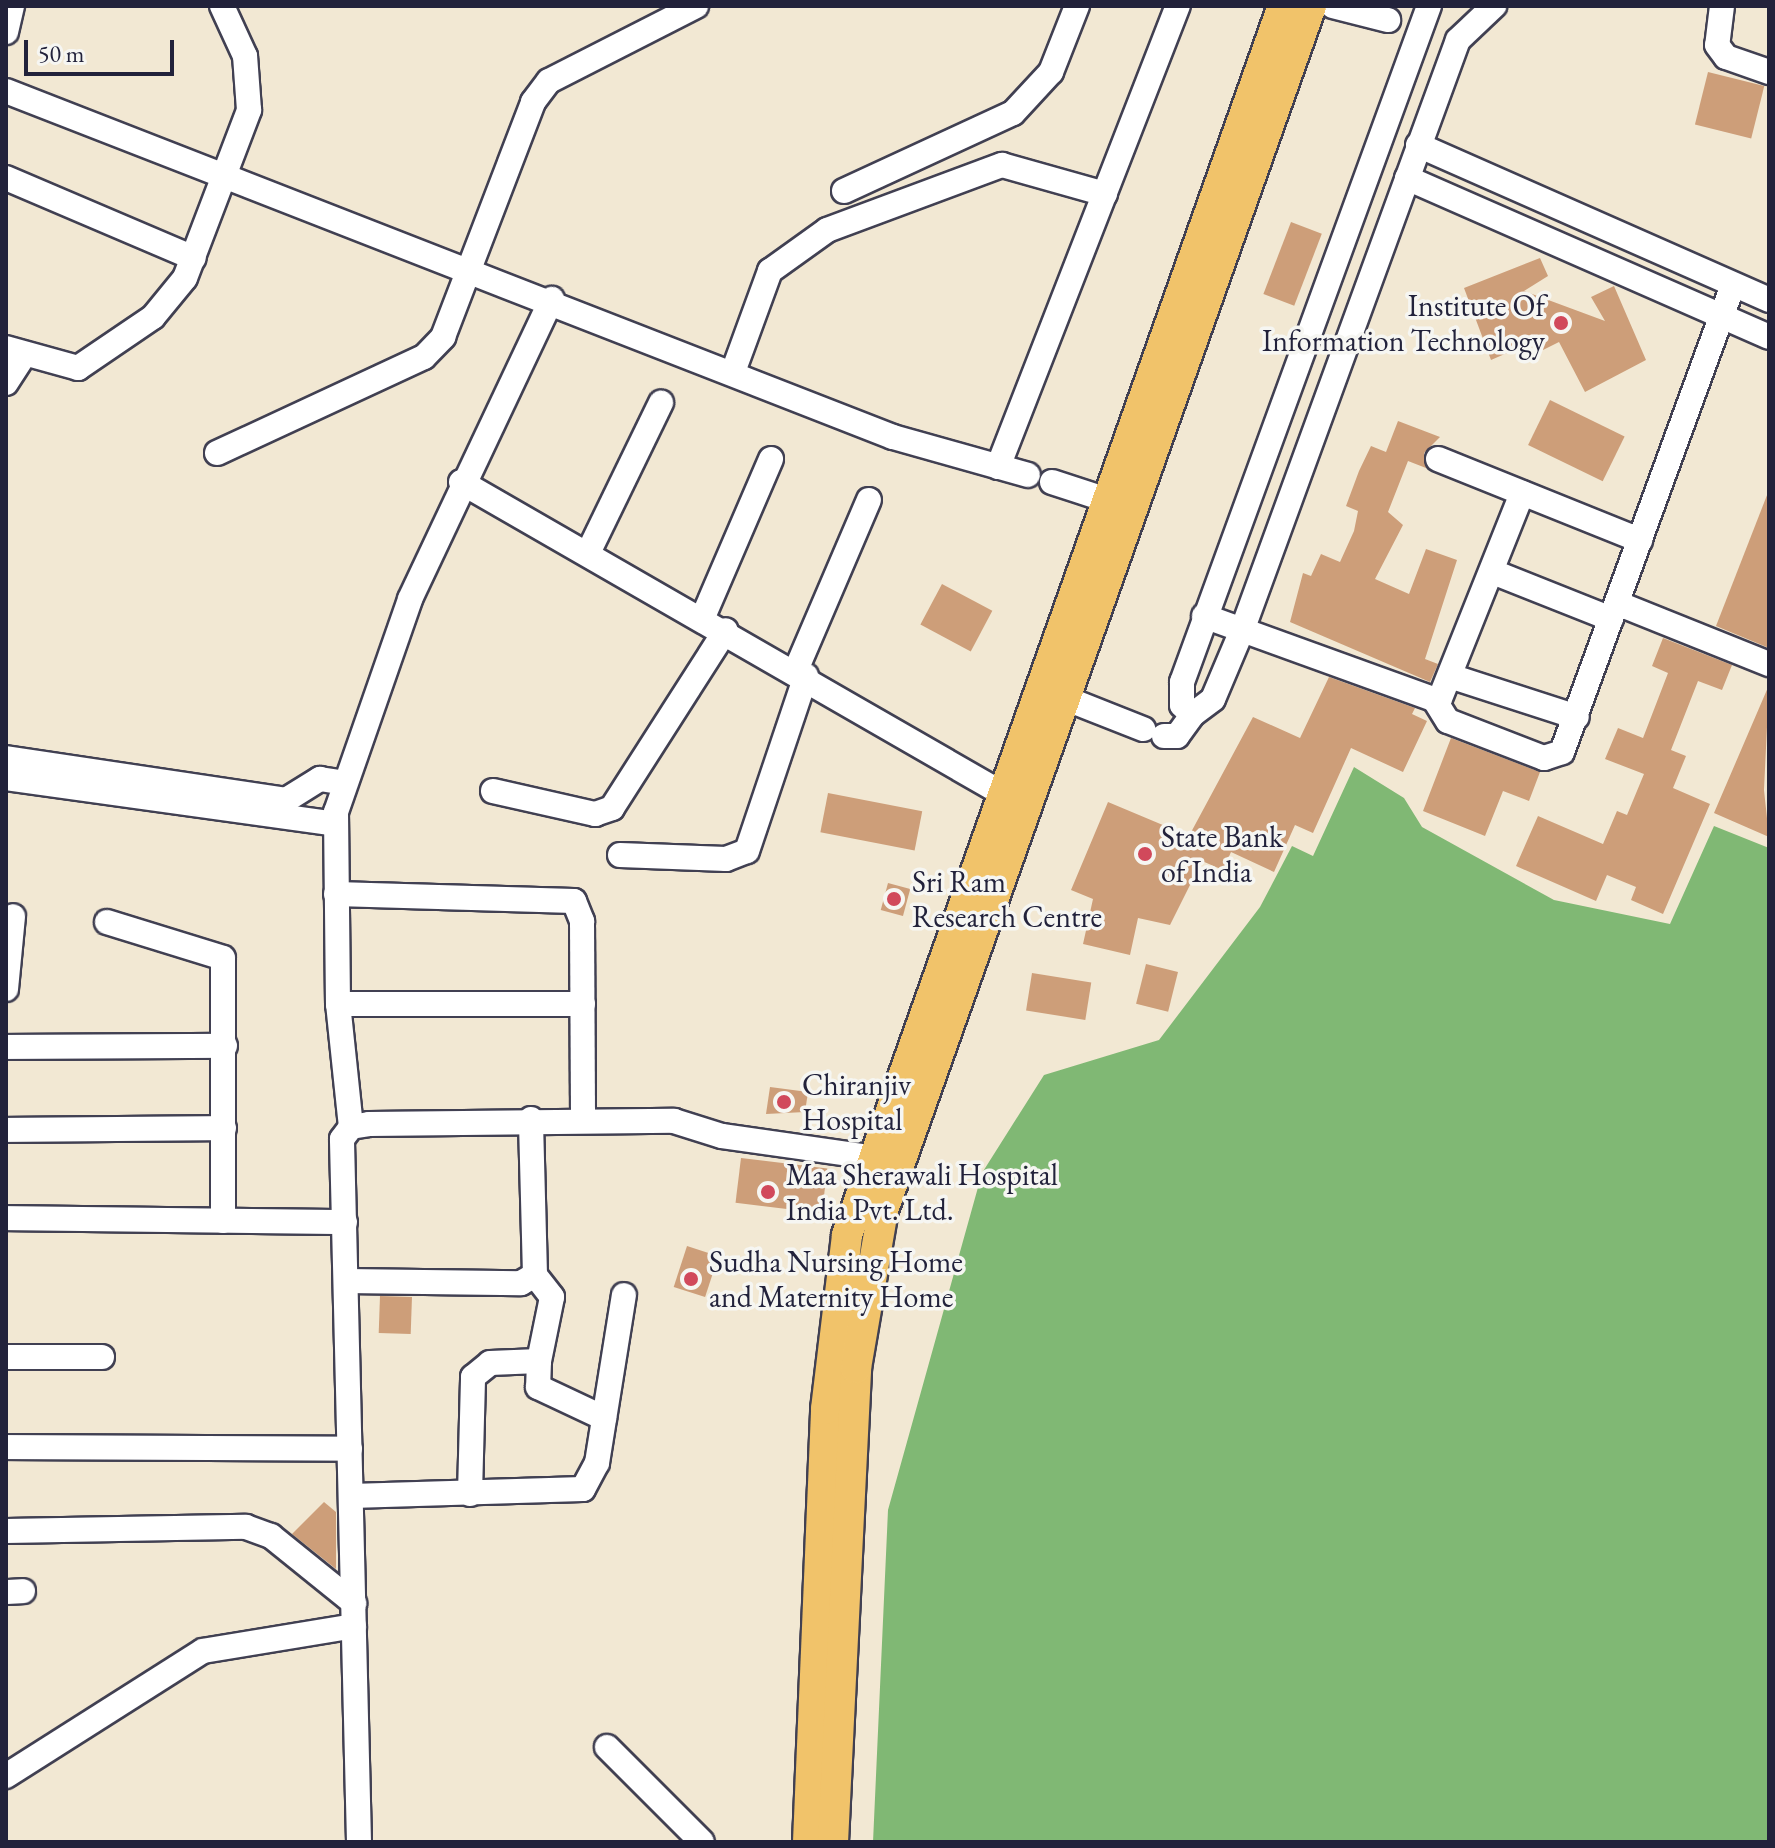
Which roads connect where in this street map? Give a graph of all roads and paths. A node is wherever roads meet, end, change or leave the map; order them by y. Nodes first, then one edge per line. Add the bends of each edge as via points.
1 (12, 6) edge
2 (222, 6) edge
3 (696, 6) edge
4 (1077, 6) edge
5 (1178, 6) edge
6 (1283, 6) edge
7 (1311, 6) edge
8 (1333, 6) edge
9 (1429, 6) edge
10 (1494, 6) edge
11 (1722, 6) edge
12 (1402, 24) junction
13 (6, 32) edge
14 (1458, 40) junction
15 (1769, 72) edge
16 (6, 91) edge
17 (1374, 146) junction
18 (1413, 161) junction
19 (229, 176) junction
20 (6, 178) edge
21 (844, 191) dead end
22 (1105, 194) junction
23 (194, 258) junction
24 (471, 269) junction
25 (1733, 285) junction
26 (552, 299) junction
27 (1769, 300) edge
28 (1721, 317) junction
29 (1769, 337) edge
30 (15, 351) edge
31 (733, 372) junction
32 (6, 383) edge
33 (661, 403) dead end
34 (217, 453) dead end
35 (771, 459) dead end
36 (1438, 459) dead end
37 (998, 467) junction
38 (1028, 475) dead end
39 (461, 482) junction
40 (1052, 482) dead end
41 (1522, 493) junction
42 (869, 500) dead end
43 (1107, 500) junction
44 (1640, 540) junction
45 (589, 551) junction
46 (1493, 572) junction
47 (1614, 611) junction
48 (1204, 616) junction
49 (703, 617) junction
50 (1243, 628) junction
51 (726, 630) junction
52 (1769, 664) edge
53 (801, 673) junction
54 (1453, 677) junction
55 (1067, 699) junction
56 (1434, 699) junction
57 (1192, 715) junction
58 (1577, 717) junction
59 (6, 758) edge
60 (6, 778) edge
61 (345, 783) junction
62 (493, 791) dead end
63 (1017, 802) junction
64 (336, 824) junction
65 (620, 855) dead end
66 (336, 894) junction
67 (13, 916) dead end
68 (107, 922) dead end
69 (6, 989) edge
70 (338, 1004) junction
71 (583, 1004) junction
72 (225, 1046) junction
73 (6, 1047) edge
74 (531, 1119) junction
75 (583, 1119) junction
76 (351, 1127) junction
77 (224, 1128) junction
78 (6, 1130) edge
79 (870, 1157) junction
80 (6, 1218) edge
81 (223, 1221) junction
82 (345, 1222) junction
83 (535, 1275) junction
84 (346, 1281) junction
85 (624, 1295) dead end
86 (6, 1357) edge
87 (102, 1357) dead end
88 (539, 1361) junction
89 (604, 1418) junction
90 (6, 1447) edge
91 (350, 1449) junction
92 (470, 1494) junction
93 (351, 1496) junction
94 (6, 1531) edge
95 (354, 1614) junction
96 (607, 1747) dead end
97 (6, 1776) edge
98 (359, 1842) edge
99 (702, 1842) edge
100 (808, 1842) edge
101 (833, 1842) edge

1 - 13 street
2 - 19 street via 251,83
3 - 24 street via 549,81 533,102
4 - 21 street via 1051,72 1013,113
5 - 22 street
6 - 43 main road
7 - 55 main road
8 - 12 street
9 - 12 street
10 - 14 street
11 - 15 street via 1717,45 1734,61
12 - 14 street
12 - 17 street
14 - 18 street
16 - 19 street
17 - 18 street
17 - 48 street
18 - 25 street
18 - 28 street
18 - 50 street
19 - 23 street
19 - 24 street
20 - 23 street
22 - 31 street via 1002,165 827,230 770,271
22 - 37 street
23 - 30 street via 171,300 95,360 58,367
24 - 26 street
24 - 34 street via 443,337 424,357
25 - 27 street
25 - 28 street
26 - 31 street
26 - 39 street
28 - 29 street
28 - 44 street
30 - 32 street
31 - 37 street via 893,437
33 - 45 street
35 - 49 street
36 - 41 street
37 - 38 street
39 - 45 street
39 - 61 street via 410,599
40 - 43 street
41 - 44 street
41 - 46 street
42 - 53 street
43 - 63 main road
44 - 47 street
45 - 49 street
46 - 47 street
46 - 54 street
47 - 52 street
47 - 58 street
48 - 50 street
48 - 57 street via 1180,692
49 - 51 street
50 - 56 street
50 - 57 street via 1213,699
51 - 53 street
51 - 62 street via 612,808 595,814
53 - 63 street
53 - 65 street via 747,851 726,859
54 - 56 street via 1445,696
54 - 58 street
55 - 57 street via 1177,736
55 - 63 main road
56 - 58 street via 1440,717 1552,759
59 - 61 street via 286,800 320,779
60 - 64 street
61 - 64 street
63 - 79 main road
63 - 101 main road via 883,1210 864,1299
64 - 66 street
66 - 70 street
66 - 71 street via 574,901 582,921
67 - 69 street
68 - 72 street via 223,958
70 - 71 street
70 - 76 street
71 - 75 street
72 - 73 street
72 - 77 street
74 - 75 street
74 - 76 street
74 - 83 street
75 - 79 street via 674,1121 722,1136
76 - 82 street via 341,1154
77 - 78 street
77 - 81 street
79 - 100 main road via 847,1235 826,1409
80 - 81 street
81 - 82 street
82 - 84 street
83 - 84 street via 521,1283
83 - 88 street via 552,1297
84 - 91 street
85 - 89 street
86 - 87 street
88 - 89 street via 538,1387
88 - 92 street via 477,1370
89 - 92 street via 597,1463 583,1489
90 - 91 street
91 - 93 street
92 - 93 street
93 - 95 street
94 - 95 street via 246,1527 271,1536
95 - 97 street via 203,1651
95 - 98 street
96 - 99 street

